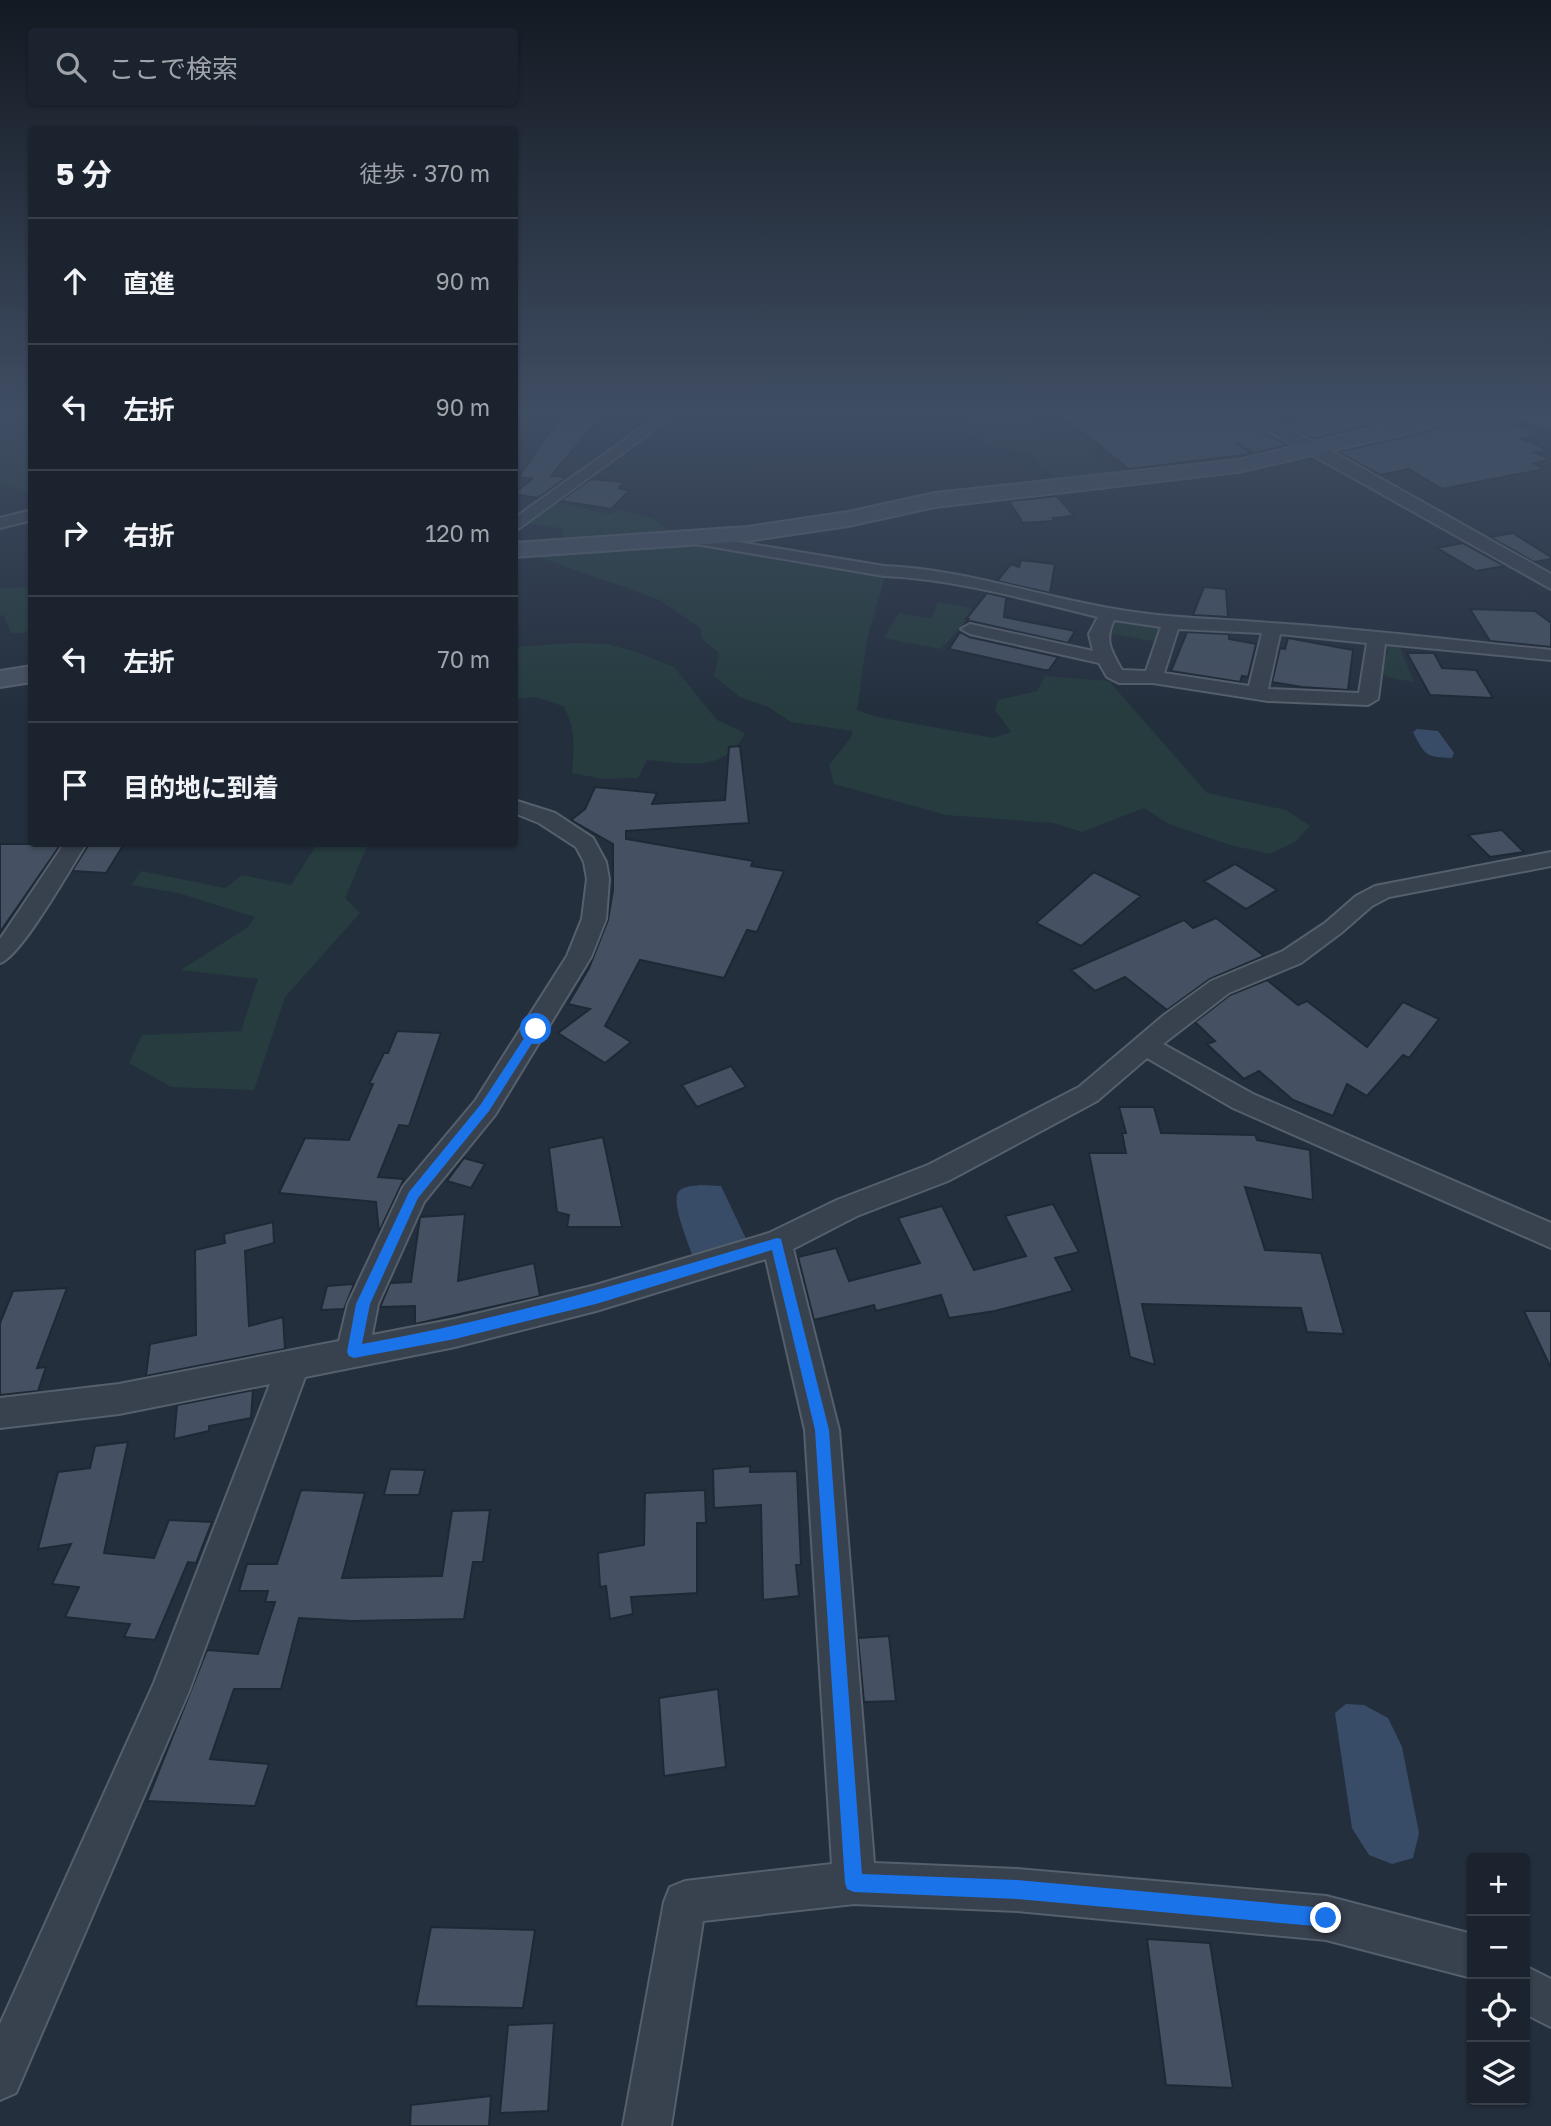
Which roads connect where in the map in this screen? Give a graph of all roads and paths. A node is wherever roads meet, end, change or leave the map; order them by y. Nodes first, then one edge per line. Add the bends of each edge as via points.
1 (533, 511) edge
2 (880, 511) edge
3 (1427, 511) edge
4 (28, 516) edge
5 (0, 523) edge
6 (518, 524) edge
7 (690, 539) junction
8 (518, 550) edge
9 (1546, 577) edge
10 (1108, 614) junction
11 (1171, 623) junction
12 (1272, 628) junction
13 (970, 629) dead end
14 (1377, 639) junction
15 (1551, 655) edge
16 (1107, 659) junction
17 (28, 675) edge
18 (1153, 677) junction
19 (0, 679) edge
20 (1257, 694) junction
21 (518, 807) edge
22 (73, 847) edge
23 (1551, 859) edge
24 (0, 955) edge
25 (1146, 1046) junction
26 (1551, 1236) edge
27 (777, 1243) junction
28 (354, 1352) junction
29 (292, 1365) junction
30 (0, 1413) edge
31 (854, 1883) junction
32 (1467, 1955) edge
33 (1530, 1991) edge
34 (1551, 2005) edge
35 (0, 2077) edge
36 (647, 2126) edge

1 - 6 street
2 - 7 main road via 803,527
3 - 9 street
4 - 5 street
7 - 8 main road
7 - 10 street via 971,582
10 - 11 street
10 - 16 street via 1098,634
11 - 12 street
11 - 18 street
12 - 14 street
12 - 20 street
13 - 16 street
14 - 15 street
14 - 20 street via 1368,699
16 - 18 street via 1119,677
17 - 19 main road
18 - 20 street
21 - 28 street via 547,818 585,843 598,879 594,919 579,957 485,1108 413,1195 363,1304
22 - 24 street
23 - 25 street via 1383,891 1292,957 1220,987
25 - 26 street via 1244,1101
25 - 27 street via 1088,1094 938,1173 848,1208
27 - 28 street via 596,1298
27 - 31 street via 822,1430
28 - 29 street
29 - 30 street via 118,1399
29 - 35 street via 170,1691
31 - 32 street via 1017,1890 1326,1918
31 - 36 street via 685,1902
33 - 34 street

